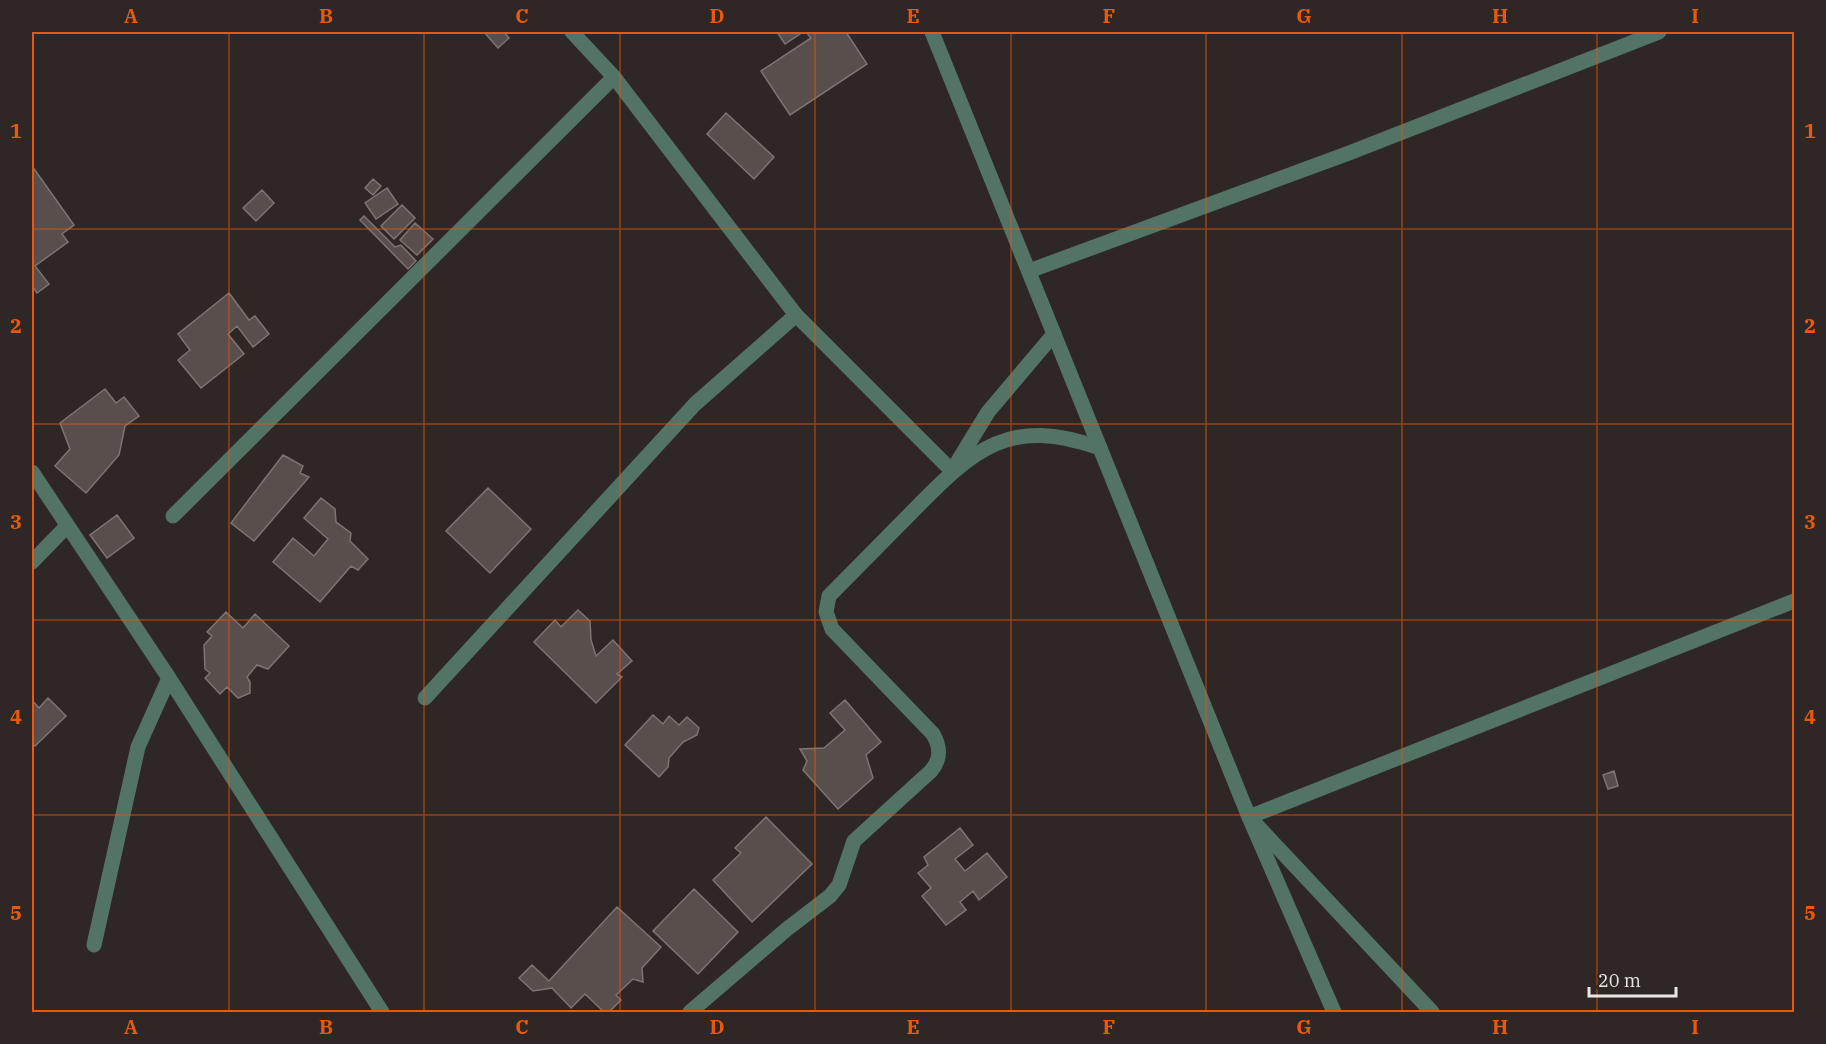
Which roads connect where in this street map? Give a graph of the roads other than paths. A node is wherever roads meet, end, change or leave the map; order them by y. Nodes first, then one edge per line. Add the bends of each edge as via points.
1 (572, 32) edge
2 (932, 32) edge
3 (1659, 32) edge
4 (614, 77) junction
5 (1029, 271) junction
6 (796, 315) junction
7 (1054, 334) junction
8 (1100, 448) junction
9 (952, 471) junction
10 (32, 472) edge
11 (173, 516) dead end
12 (66, 526) junction
13 (32, 562) edge
14 (1794, 601) edge
15 (169, 678) junction
16 (425, 698) dead end
17 (1248, 817) junction
18 (94, 945) dead end
19 (382, 1012) edge
20 (690, 1012) edge
21 (1334, 1012) edge
22 (1432, 1012) edge

1 - 4 street
2 - 5 street
3 - 5 street via 1349,153
4 - 6 street
4 - 11 street
5 - 7 street
6 - 9 street
6 - 16 street via 695,404
7 - 8 street
7 - 9 street via 988,411
8 - 9 street via 1070,437 1007,439 977,452
8 - 17 street
9 - 20 street via 829,596 826,612 832,629 933,734 939,749 936,765 854,841 839,885 830,896
10 - 12 street
12 - 13 street
12 - 15 street
14 - 17 street
15 - 18 street via 138,747
15 - 19 street
17 - 21 street
17 - 22 street

